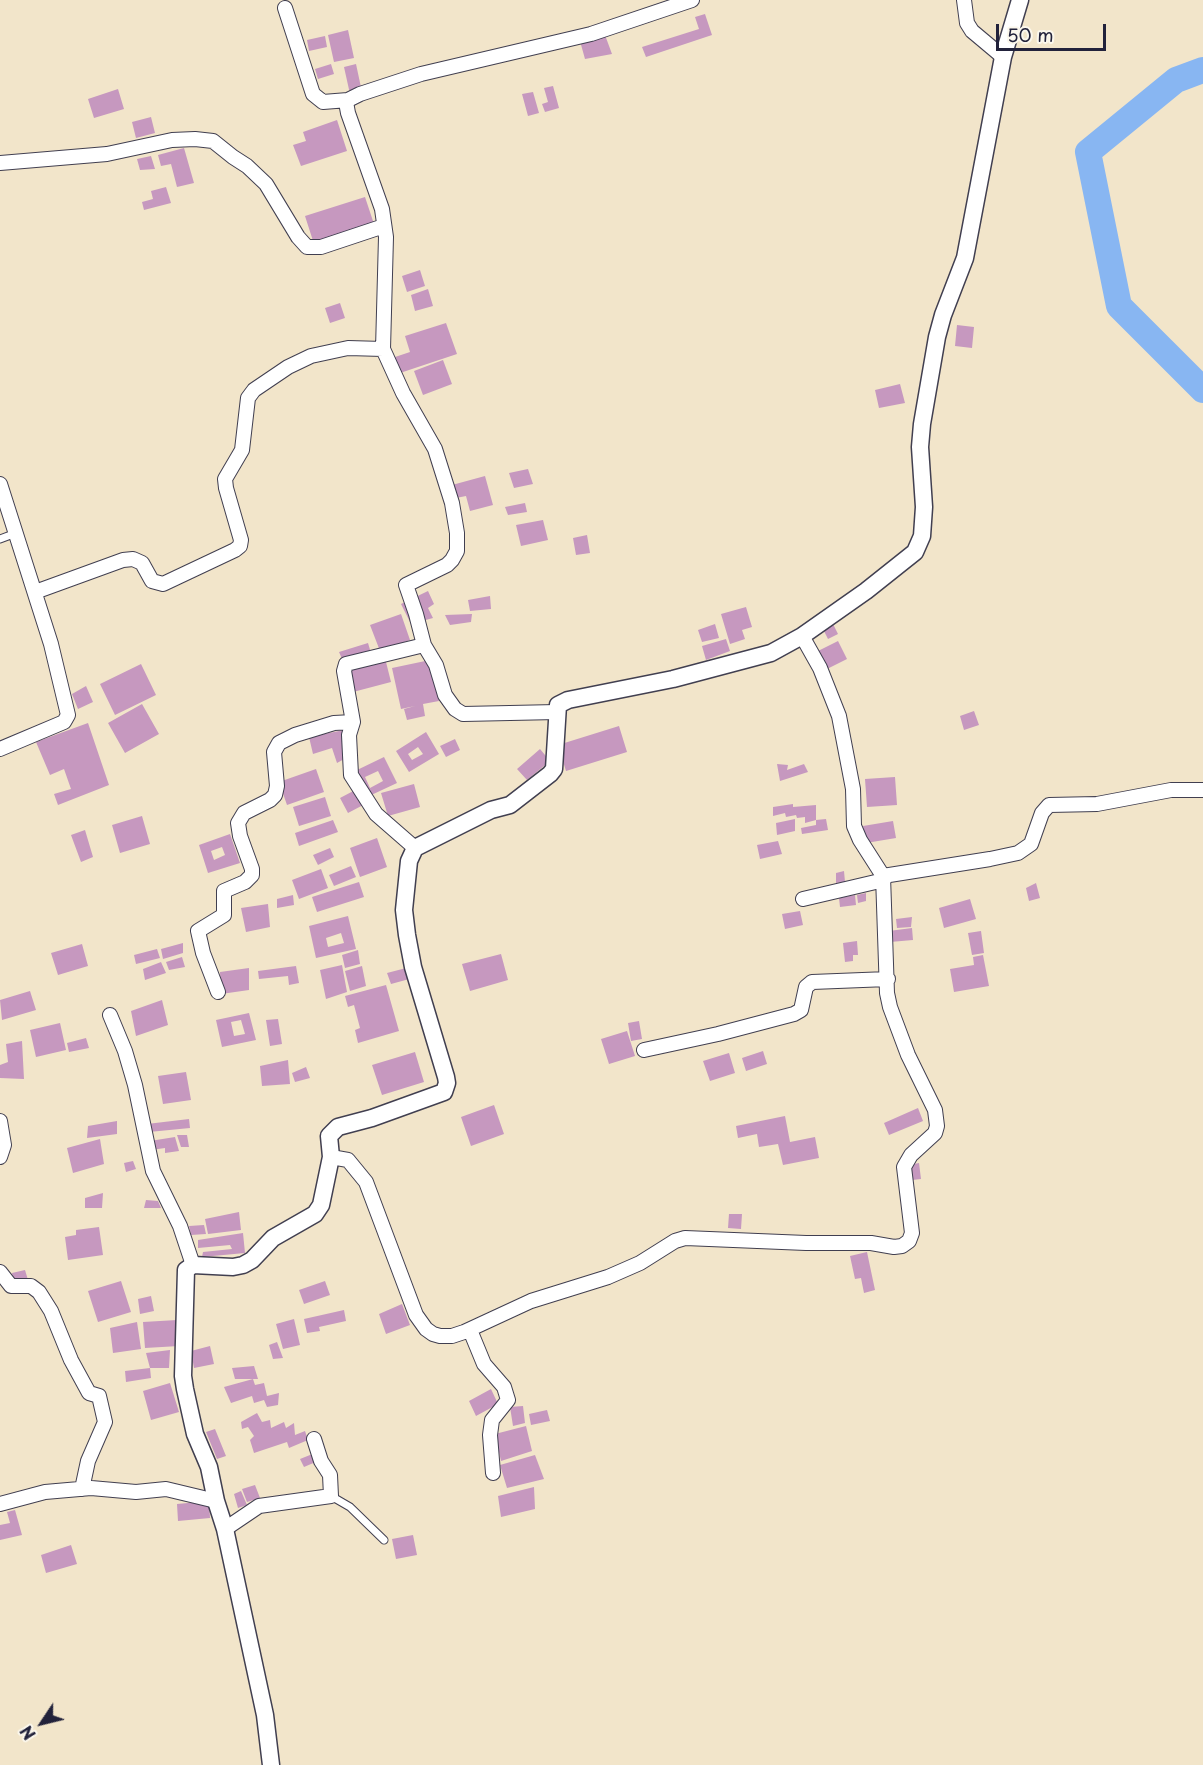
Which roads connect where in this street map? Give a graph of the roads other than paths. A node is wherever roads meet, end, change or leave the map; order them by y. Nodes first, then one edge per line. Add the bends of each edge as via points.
1 (692, 0) edge
2 (964, 0) edge
3 (1020, 0) edge
4 (285, 8) dead end
5 (1003, 57) junction
6 (348, 100) junction
7 (0, 163) edge
8 (384, 226) junction
9 (383, 349) junction
10 (0, 484) edge
11 (16, 533) junction
12 (0, 538) edge
13 (35, 592) junction
14 (802, 636) junction
15 (424, 645) junction
16 (557, 712) junction
17 (353, 722) junction
18 (0, 749) edge
19 (1203, 790) edge
20 (415, 848) junction
21 (883, 878) junction
22 (803, 899) dead end
23 (888, 979) junction
24 (218, 992) dead end
25 (110, 1015) dead end
26 (644, 1050) dead end
27 (0, 1121) edge
28 (0, 1157) edge
29 (331, 1157) junction
30 (193, 1265) junction
31 (0, 1272) edge
32 (470, 1330) junction
33 (314, 1439) dead end
34 (493, 1473) dead end
35 (82, 1489) junction
36 (331, 1496) junction
37 (216, 1501) junction
38 (0, 1504) edge
39 (225, 1529) junction
40 (384, 1540) dead end
41 (271, 1765) edge

1 - 6 street via 591,34 421,74
2 - 5 street via 972,31
3 - 5 street
4 - 6 street via 313,94 323,102
5 - 14 street via 965,258 940,326 926,402 920,447 924,507 919,546 912,556
6 - 8 street via 348,113 377,191
7 - 8 street via 107,154 172,140 213,141 266,184 307,247 321,247
8 - 9 street
9 - 13 street via 348,348 311,356 254,390 248,398 242,450 225,478 241,540 235,550 163,584 152,581 134,559
9 - 15 street via 435,449 457,533 457,551 452,560 406,585
10 - 11 street
11 - 12 lane
11 - 13 street
13 - 18 street via 67,718
14 - 16 street via 771,653 562,702
14 - 21 street via 839,716 852,789 854,826
15 - 16 street via 436,665 445,695 463,714
15 - 17 street via 346,663
16 - 20 street via 554,769 550,774 510,805 491,810
17 - 20 street via 349,735 351,775 376,814
17 - 24 street via 334,723 279,743 274,752 274,795 244,813 238,823 252,875 224,891 224,915 198,931
19 - 21 street via 1171,790 1097,804 1049,805 1042,813 1031,844 1018,853
20 - 29 street via 406,881 407,935 446,1088 430,1098 338,1127 329,1136
21 - 22 street
21 - 23 street
23 - 26 street via 812,982 806,987 801,1010 794,1014
23 - 32 street via 887,993 896,1027 931,1099 937,1126 904,1167 912,1233 905,1245 685,1238 629,1268 531,1301
25 - 30 street via 135,1085 153,1171 180,1226
27 - 28 street via 4,1145
29 - 30 street via 321,1205 315,1214 273,1238 243,1265
29 - 32 street via 348,1160 366,1182 416,1315 426,1329 440,1336
30 - 37 street via 184,1275 183,1376 195,1434 209,1467
31 - 35 street via 11,1286 31,1286 39,1292 89,1393 99,1396 105,1422 88,1461
32 - 34 street via 484,1364 504,1387 508,1400 492,1420
33 - 36 street via 330,1475
35 - 37 street via 166,1490
35 - 38 street via 36,1493
36 - 39 street via 259,1506
36 - 40 lane via 367,1521
37 - 39 street
39 - 41 street via 265,1715

